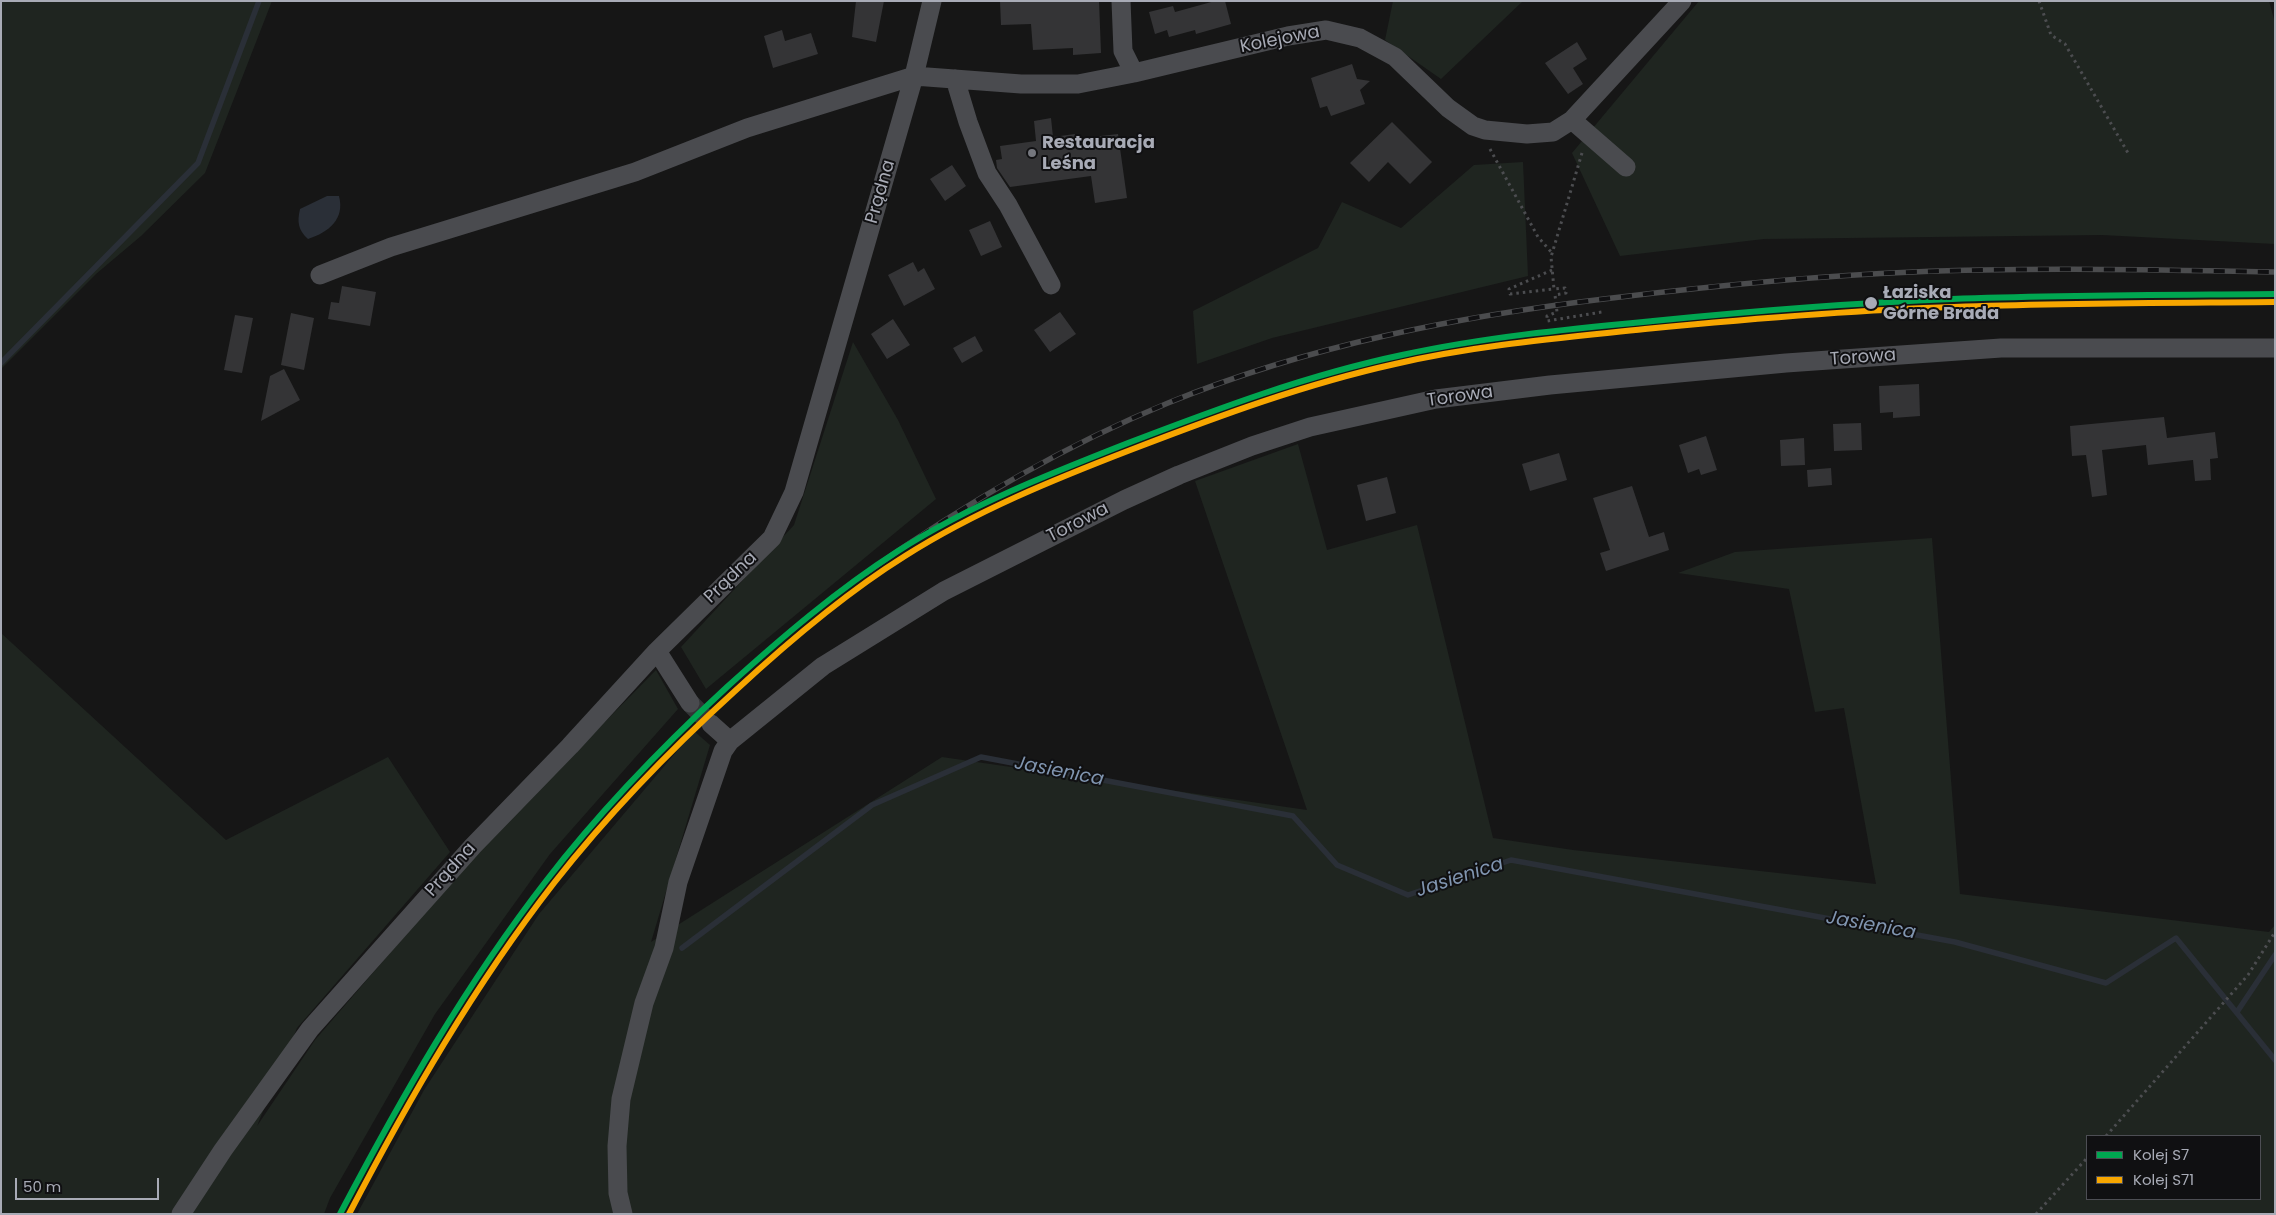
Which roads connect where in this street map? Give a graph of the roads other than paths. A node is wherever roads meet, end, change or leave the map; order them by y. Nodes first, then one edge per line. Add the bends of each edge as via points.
1 (932, 1) edge
2 (1121, 1) edge
3 (1682, 1) edge
4 (1134, 73) junction
5 (914, 76) junction
6 (955, 79) junction
7 (1572, 120) junction
8 (1626, 167) dead end
9 (320, 275) dead end
10 (1051, 285) dead end
11 (2275, 348) edge
12 (657, 651) junction
13 (690, 703) tunnel mouth
14 (711, 724) tunnel mouth
15 (730, 741) junction
16 (180, 1214) edge
17 (622, 1214) edge

1 - 5 street, Prądna
2 - 4 street via 1123,51
3 - 7 street, Kolejowa
4 - 6 street, Kolejowa via 1078,84
4 - 7 street, Kolejowa via 1326,30 1360,38 1395,57 1448,108 1473,126 1527,134 1553,132
5 - 6 street, Kolejowa
5 - 9 street via 747,128 635,172 391,246
5 - 12 street, Prądna via 794,492 772,538
6 - 10 street via 987,173
7 - 8 street
11 - 15 street, Torowa via 2001,348 1786,363 1436,399 1310,427 1179,475 944,592 823,666
12 - 13 street
12 - 16 street, Prądna via 472,846 310,1029
14 - 15 street
15 - 17 street via 723,751 678,882 664,948 644,1003 621,1099 617,1146

